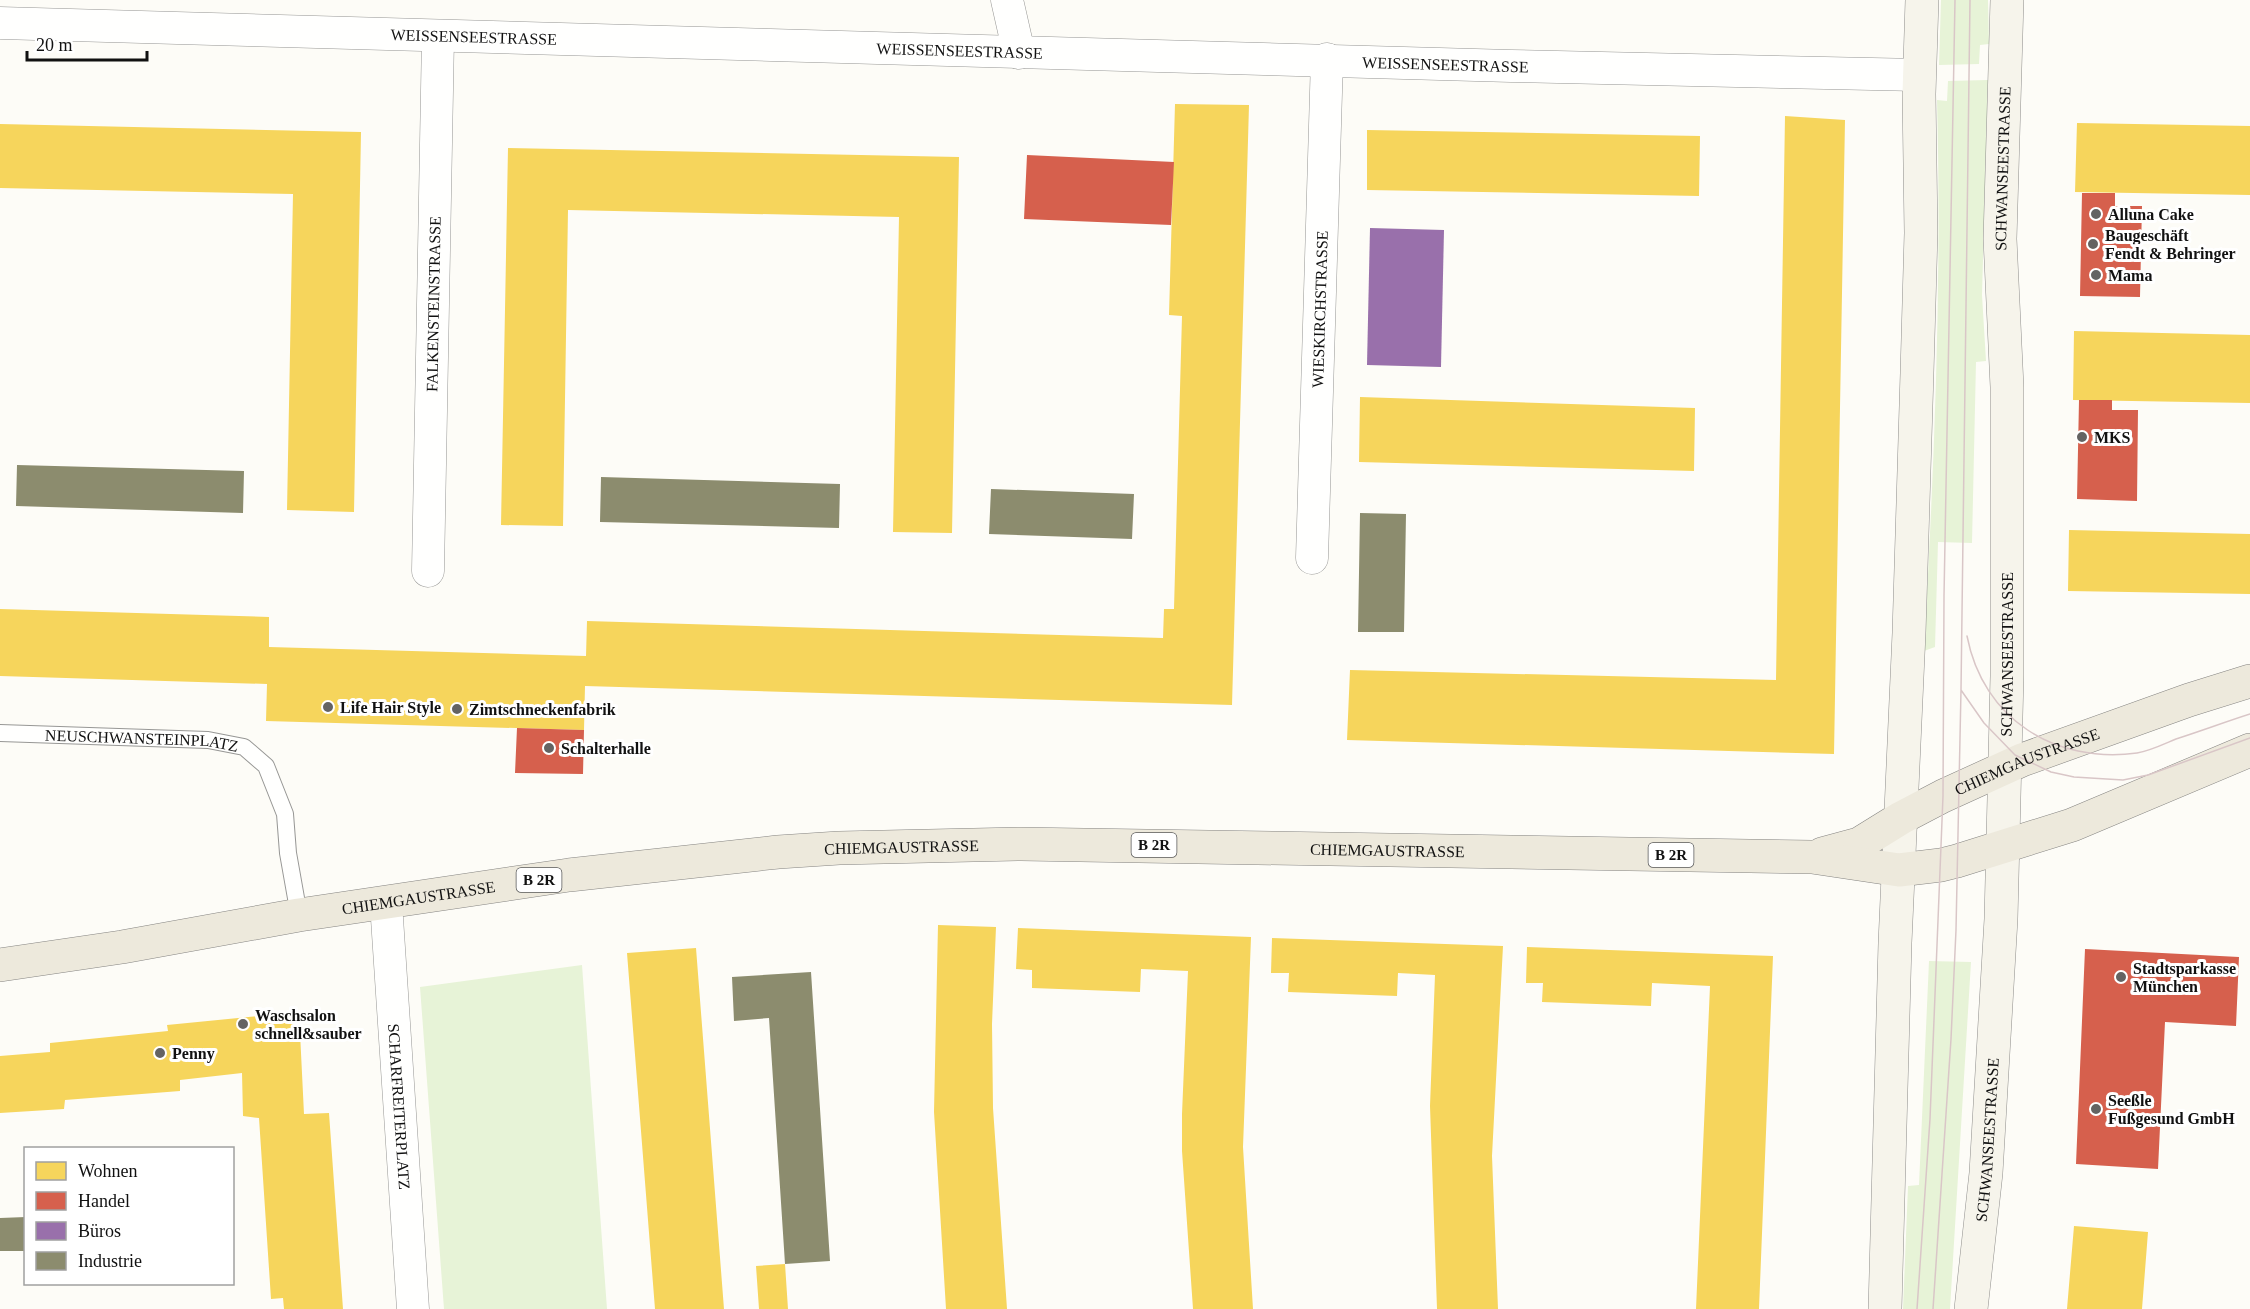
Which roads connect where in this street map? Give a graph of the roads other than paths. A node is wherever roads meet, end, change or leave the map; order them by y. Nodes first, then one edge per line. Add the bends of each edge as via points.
1 (1007, 0) edge
2 (1922, 0) edge
3 (2007, 0) edge
4 (0, 23) edge
5 (438, 37) junction
6 (1019, 53) junction
7 (1327, 59) junction
8 (1919, 75) junction
9 (1312, 558) dead end
10 (428, 571) dead end
11 (2250, 681) edge
12 (0, 733) edge
13 (2250, 750) edge
14 (2004, 768) junction
15 (1901, 818) junction
16 (2002, 849) junction
17 (1812, 857) junction
18 (1899, 870) junction
19 (386, 903) junction
20 (298, 915) junction
21 (0, 965) edge
22 (413, 1309) edge
23 (1885, 1309) edge
24 (1971, 1309) edge

1 - 6 street
2 - 8 main road
3 - 14 main road, SCHWANSEESTRASSE via 2000,239 2007,387
4 - 5 street, WEISSENSEESTRASSE
5 - 6 street, WEISSENSEESTRASSE
5 - 10 street, FALKENSTEINSTRASSE
6 - 7 street, WEISSENSEESTRASSE
7 - 8 street, WEISSENSEESTRASSE
7 - 9 street, WIESKIRCHSTRASSE
8 - 15 main road via 1921,233
11 - 14 main road, CHIEMGAUSTRASSE / B 2R via 2119,724
12 - 20 lane, NEUSCHWANSTEINPLATZ via 208,740 244,747 266,766 285,814
13 - 16 main road, CHIEMGAUSTRASSE / B 2R via 2072,825
14 - 15 main road, CHIEMGAUSTRASSE / B 2R
14 - 16 main road, SCHWANSEESTRASSE
15 - 17 main road, CHIEMGAUSTRASSE / B 2R via 1859,844
15 - 18 main road
16 - 18 main road, CHIEMGAUSTRASSE / B 2R via 1941,865
16 - 24 main road, SCHWANSEESTRASSE via 1986,1173
17 - 18 main road, CHIEMGAUSTRASSE / B 2R
17 - 19 main road, CHIEMGAUSTRASSE / B 2R via 1136,845 839,848 569,875
18 - 23 main road
19 - 20 main road, CHIEMGAUSTRASSE / B 2R
19 - 22 street, SCHARFREITERPLATZ
20 - 21 main road, CHIEMGAUSTRASSE / B 2R

